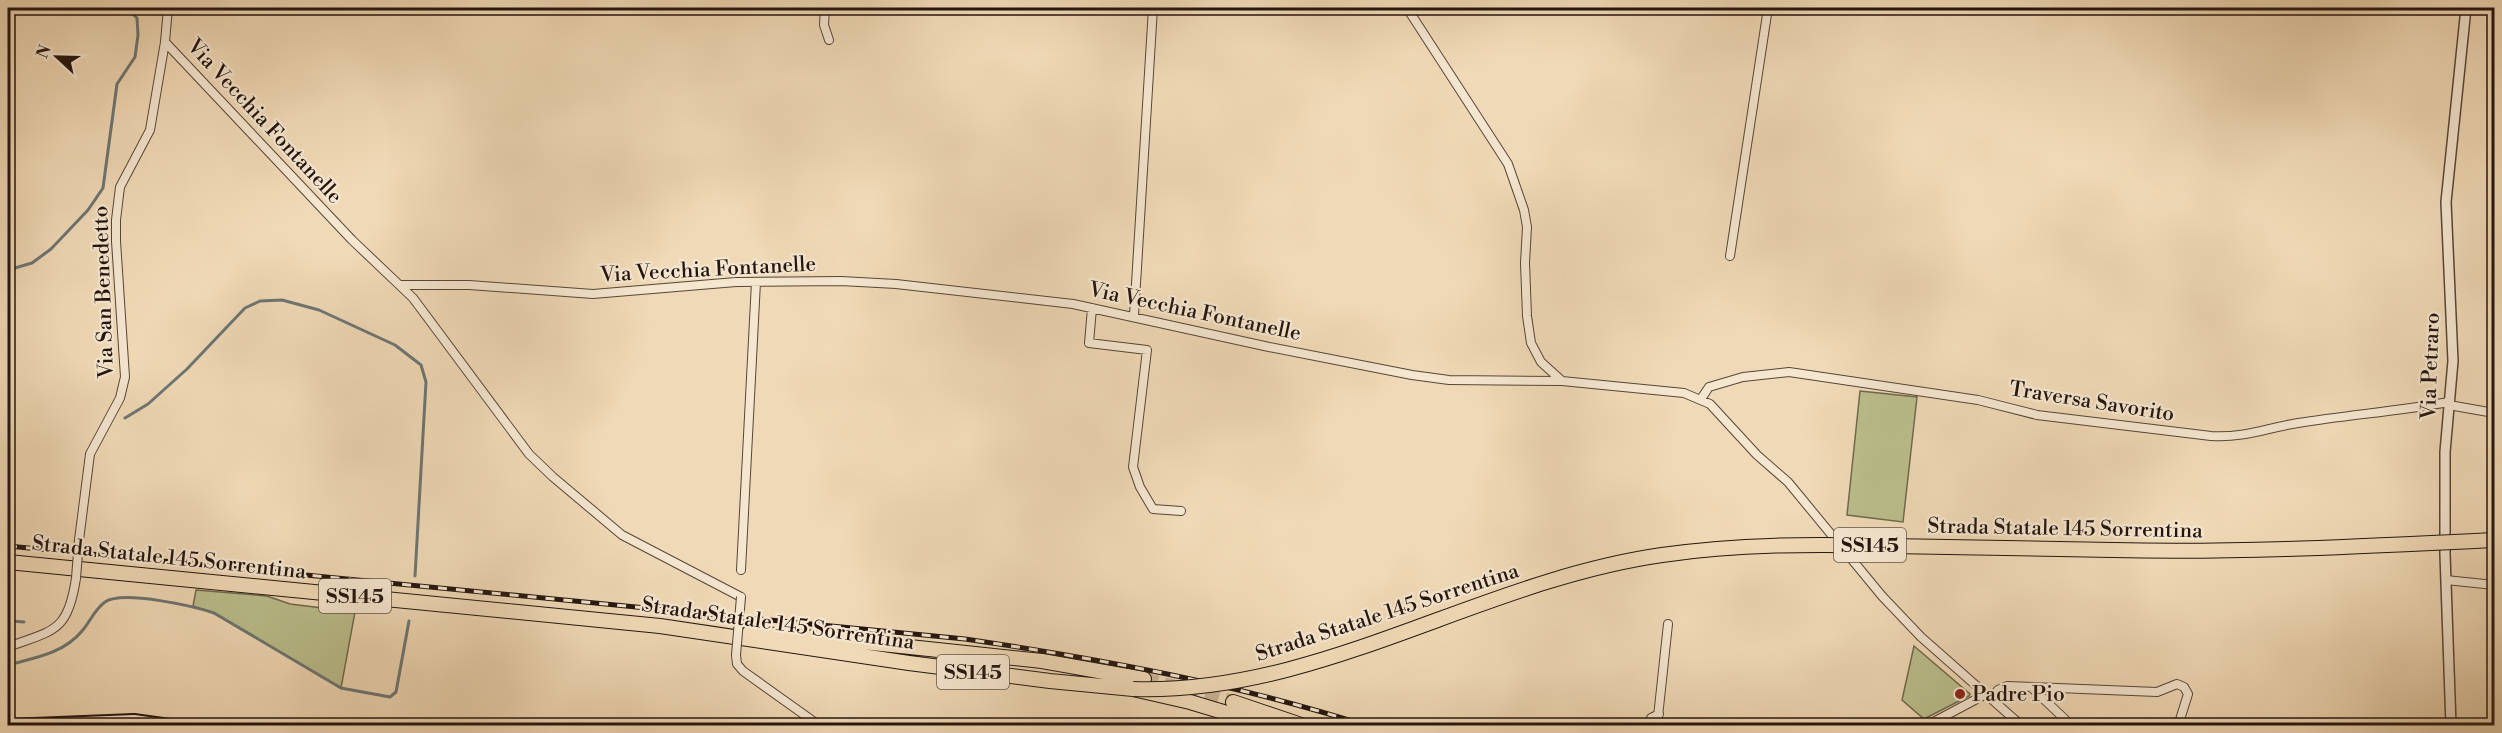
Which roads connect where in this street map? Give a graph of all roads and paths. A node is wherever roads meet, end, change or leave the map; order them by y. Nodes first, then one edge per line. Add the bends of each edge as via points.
1 (168, 8) edge
2 (825, 8) edge
3 (1153, 8) edge
4 (1407, 8) edge
5 (1768, 8) edge
6 (2466, 8) edge
7 (829, 40) dead end
8 (165, 42) junction
9 (1730, 256) dead end
10 (756, 282) junction
11 (402, 285) junction
12 (1092, 308) junction
13 (1134, 316) junction
14 (1562, 381) junction
15 (1701, 399) junction
16 (2449, 404) junction
17 (2494, 413) edge
18 (1181, 511) dead end
19 (2494, 540) edge
20 (8, 562) edge
21 (741, 570) dead end
22 (2446, 580) junction
23 (2494, 585) edge
24 (1668, 624) dead end
25 (702, 632) junction
26 (8, 647) edge
27 (1144, 679) tunnel mouth
28 (2031, 687) junction
29 (1133, 689) junction
30 (1989, 696) junction
31 (1233, 702) tunnel mouth
32 (1659, 714) junction
33 (8, 725) edge
34 (177, 726) edge
35 (820, 726) edge
36 (1270, 726) edge
37 (1304, 726) edge
38 (1650, 726) edge
39 (1657, 726) edge
40 (1926, 726) edge
41 (2022, 726) edge
42 (2072, 726) edge
43 (2178, 726) edge
44 (2451, 726) edge

1 - 8 street, Via Vecchia Fontanelle
2 - 7 street via 824,25
3 - 13 street
4 - 14 street via 1508,164 1527,227 1527,316 1531,343 1541,362
5 - 9 street
6 - 16 street, Via Petraro via 2446,202 2453,361
8 - 11 street, Via Vecchia Fontanelle via 352,240
8 - 26 street, Via San Benedetto, bridge via 150,130 118,195 116,241 125,377 120,398 90,454 71,605 61,622 44,635
10 - 11 street, Via Vecchia Fontanelle via 593,294 469,285
10 - 12 street, Via Vecchia Fontanelle via 896,284
10 - 21 street
11 - 35 street, bridge via 530,454 553,477 622,535 741,597 737,664
12 - 13 street, Via Vecchia Fontanelle
12 - 18 street via 1089,343 1147,350 1133,472 1153,509
13 - 14 street, Via Vecchia Fontanelle via 1412,375 1449,380
14 - 15 street, Via Vecchia Fontanelle via 1684,393
15 - 16 street, Traversa Savorito via 1709,387 1743,377 1789,372 1978,400 2037,415 2236,437 2296,423
15 - 30 street via 1788,482 1921,637
16 - 17 street, Traversa Savorito
16 - 22 street, Via Petraro via 2445,452
19 - 29 highway, Strada Statale 145 Sorrentina / SS145, bridge via 2223,552 1836,544 1713,548 1603,565 1560,577 1266,677 1192,689
20 - 25 highway, Strada Statale 145 Sorrentina / SS145
22 - 23 street
22 - 44 street, Via Petraro
24 - 32 street
25 - 27 highway via 900,645 1071,665
25 - 29 highway, Strada Statale 145 Sorrentina / SS145 via 814,650
28 - 30 street via 2007,687
28 - 42 street
28 - 43 street via 2157,692 2177,684 2188,694
29 - 36 highway, bridge
30 - 40 street
30 - 41 street
31 - 37 highway
32 - 38 street via 1651,718
32 - 39 street
33 - 34 main road via 134,720

